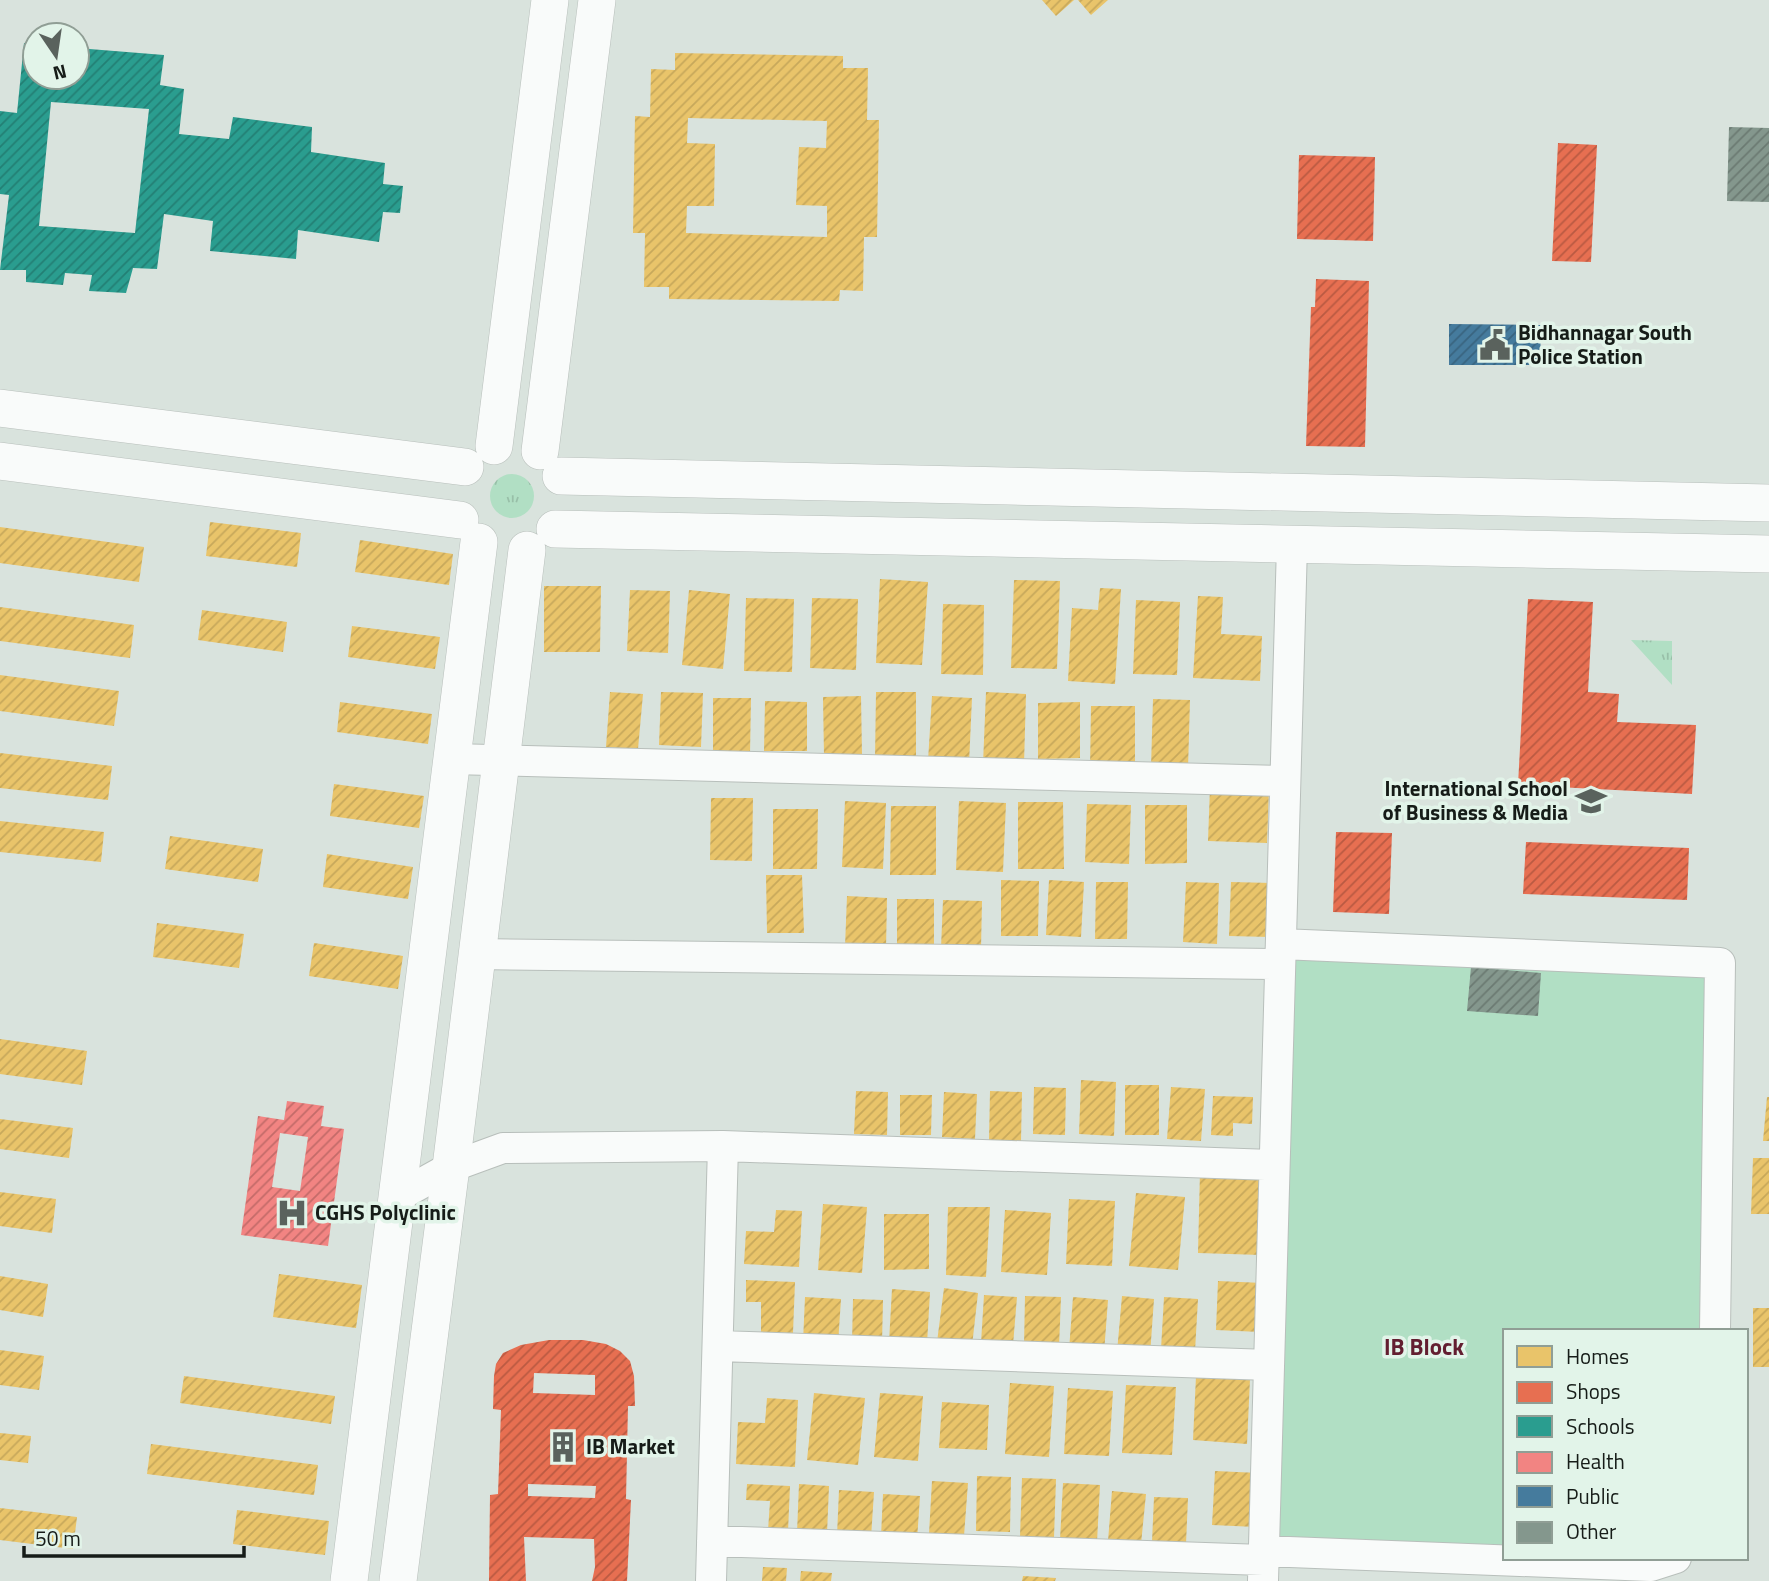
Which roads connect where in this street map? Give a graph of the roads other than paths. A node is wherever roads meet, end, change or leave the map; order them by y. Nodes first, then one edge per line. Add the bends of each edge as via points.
1 (550, 0) edge
2 (597, 0) edge
3 (0, 408) edge
4 (128, 424) junction
5 (494, 446) junction
6 (0, 461) edge
7 (550, 464) junction
8 (466, 467) junction
9 (120, 476) junction
10 (674, 479) junction
11 (1136, 489) junction
12 (1769, 503) edge
13 (469, 531) junction
14 (675, 531) junction
15 (541, 539) junction
16 (1133, 542) junction
17 (1292, 545) junction
18 (1769, 554) edge
19 (452, 759) junction
20 (500, 760) junction
21 (1284, 781) junction
22 (476, 954) junction
23 (1281, 954) junction
24 (723, 1146) junction
25 (1275, 1166) junction
26 (452, 1167) junction
27 (397, 1197) junction
28 (1715, 1329) edge
29 (718, 1346) junction
30 (1269, 1365) junction
31 (712, 1541) junction
32 (1670, 1560) edge
33 (1263, 1564) edge
34 (349, 1581) edge
35 (398, 1581) edge
36 (711, 1581) edge

1 - 5 street
2 - 7 street
3 - 4 street
4 - 8 street
4 - 9 street
5 - 7 street via 519,443
5 - 8 street via 482,450
6 - 9 street
7 - 10 street
7 - 15 street via 565,483 566,502 561,521
8 - 13 street via 455,499
9 - 13 street
10 - 11 street
10 - 14 street
11 - 12 street
11 - 16 street
13 - 15 street via 496,551 516,552
13 - 19 street
14 - 15 street
14 - 16 street
15 - 20 street
16 - 17 street
17 - 18 street
17 - 21 street
19 - 20 street
19 - 27 street
20 - 21 street
20 - 22 street
21 - 23 street
22 - 23 street
22 - 26 street
23 - 25 street
23 - 28 street via 1720,963
24 - 25 street
24 - 26 street via 503,1148
24 - 29 street
25 - 30 street
26 - 27 street
26 - 35 street
27 - 34 street
29 - 30 street
29 - 31 street
30 - 33 street
31 - 33 street
31 - 36 street
32 - 33 street via 1651,1566

